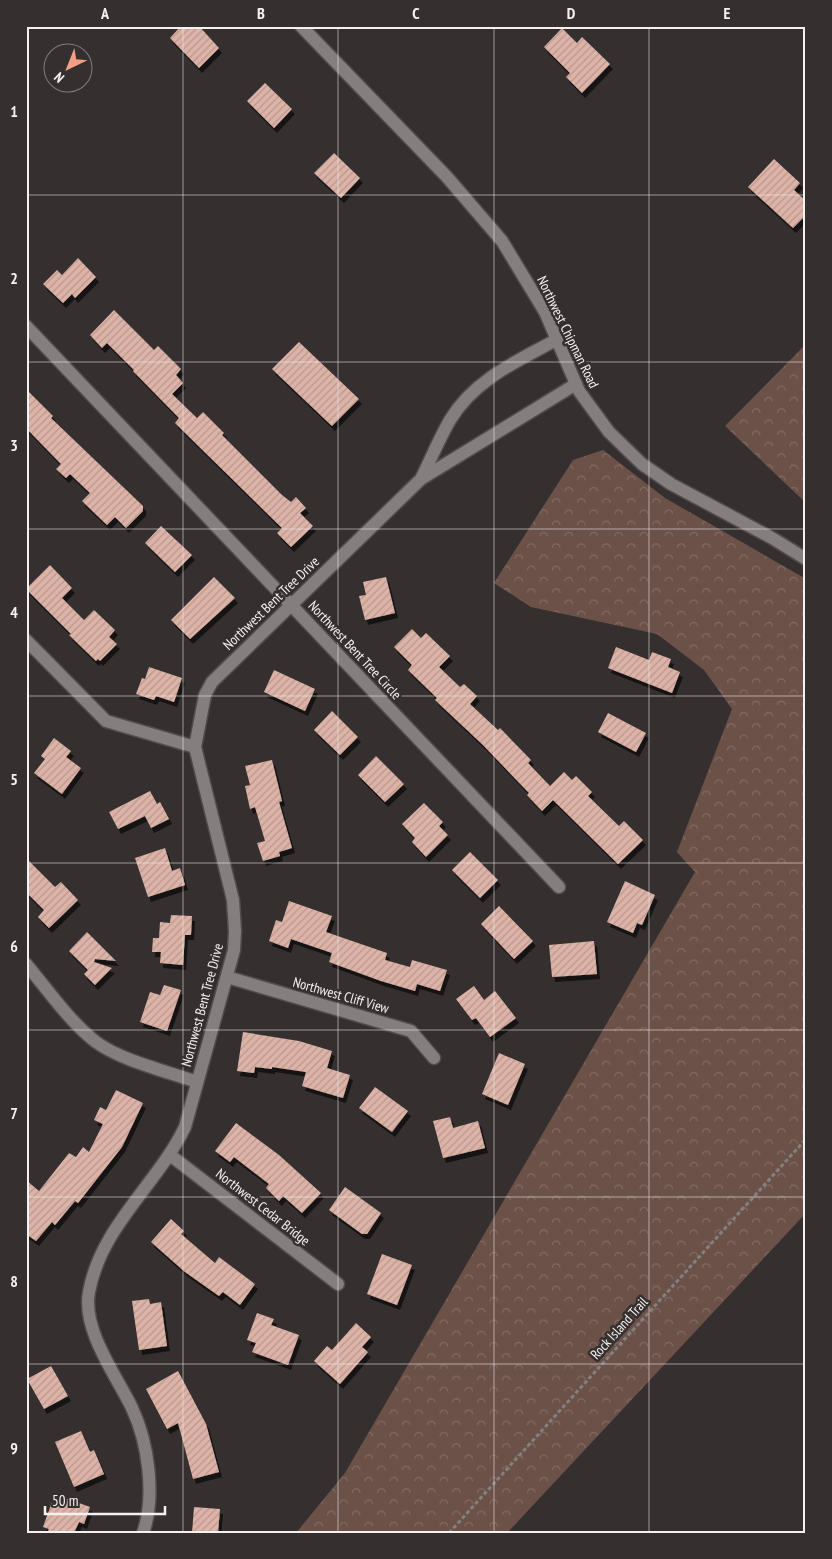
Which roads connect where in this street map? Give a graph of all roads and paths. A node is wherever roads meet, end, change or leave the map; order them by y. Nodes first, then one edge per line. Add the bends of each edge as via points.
1 (301, 26) edge
2 (26, 326) edge
3 (556, 340) junction
4 (576, 384) junction
5 (421, 479) junction
6 (806, 559) edge
7 (291, 604) junction
8 (26, 640) edge
9 (195, 747) junction
10 (559, 887) dead end
11 (26, 964) edge
12 (228, 977) junction
13 (434, 1058) dead end
14 (197, 1082) junction
15 (806, 1139) edge
16 (170, 1154) junction
17 (338, 1284) dead end
18 (143, 1533) edge
19 (449, 1533) edge

1 - 3 street, Northwest Chipman Road via 447,178 502,241 530,284
2 - 7 street, Northwest Bent Tree Circle
3 - 4 street, Northwest Chipman Road
3 - 5 street, Northwest Bent Tree Drive via 492,375 467,397 450,419
4 - 5 street, Northwest Bent Tree Drive
4 - 6 street, Northwest Chipman Road via 600,421 642,464 671,484
5 - 7 street, Northwest Bent Tree Drive
7 - 9 street, Northwest Bent Tree Drive via 212,682 205,695
7 - 10 street, Northwest Bent Tree Circle
8 - 9 street via 106,721
9 - 12 street, Northwest Bent Tree Drive via 233,900 236,931
11 - 14 street via 78,1026 97,1043 120,1055
12 - 13 street, Northwest Cliff View via 411,1031
12 - 14 street, Northwest Bent Tree Drive
14 - 16 street, Northwest Bent Tree Drive via 185,1127
15 - 19 path, Rock Island Trail
16 - 17 street, Northwest Cedar Bridge
16 - 18 street, Northwest Bent Tree Drive via 105,1244 89,1292 88,1305 89,1317 102,1351 132,1409 148,1460 149,1492

